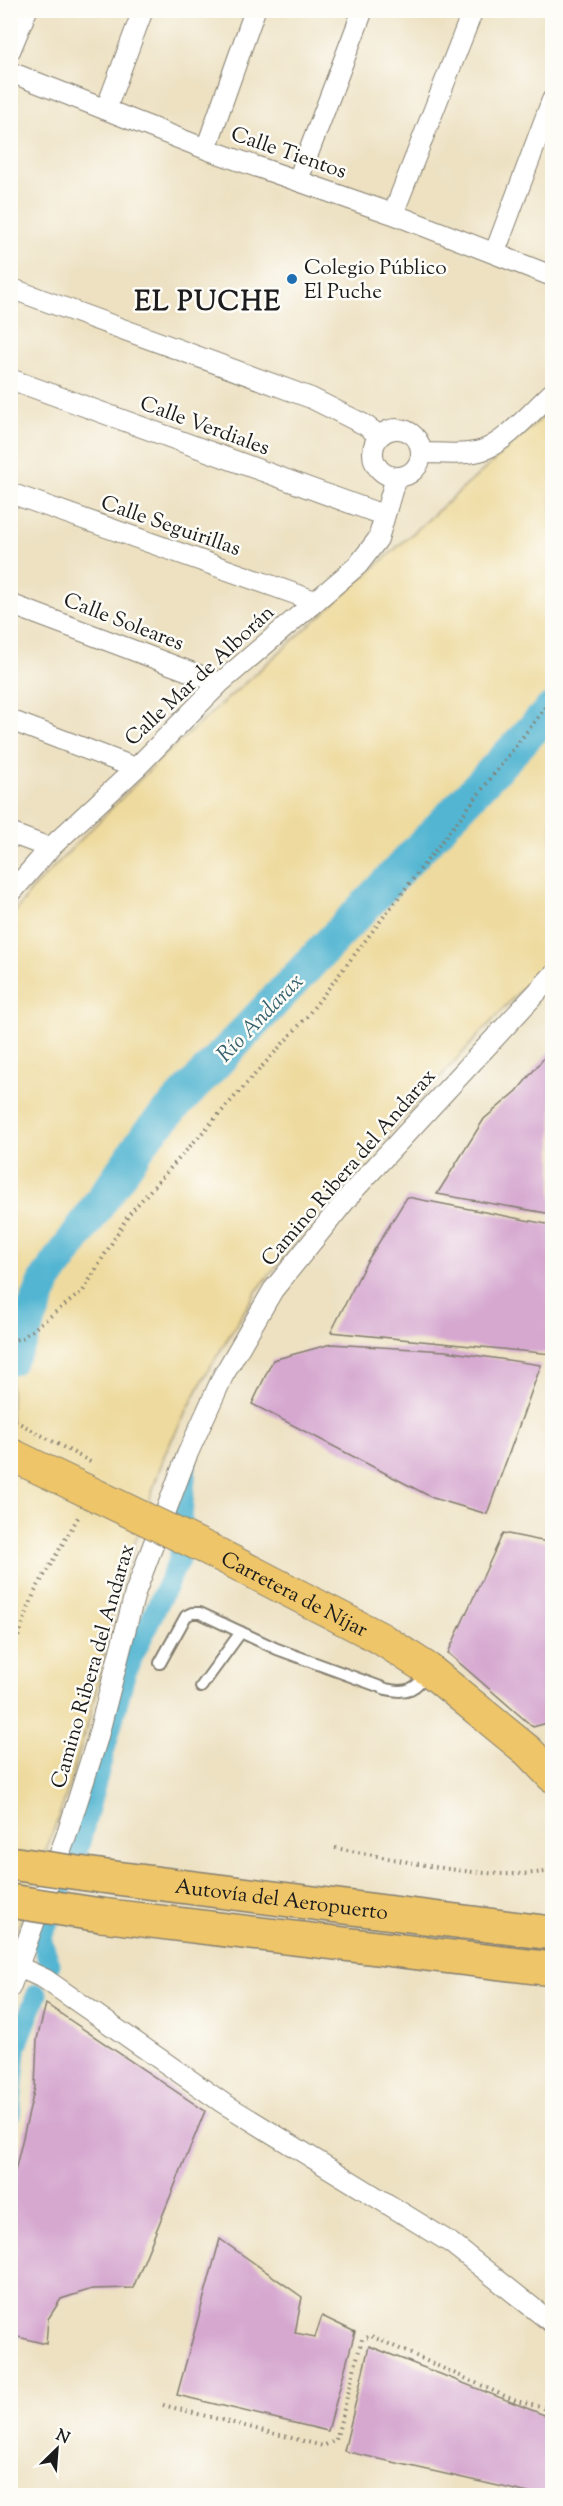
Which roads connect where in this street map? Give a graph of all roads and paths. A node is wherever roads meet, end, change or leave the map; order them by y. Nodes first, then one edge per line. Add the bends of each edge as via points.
1 (27, 10) edge
2 (143, 10) edge
3 (255, 10) edge
4 (363, 10) edge
5 (473, 10) edge
6 (10, 51) edge
7 (10, 72) edge
8 (552, 100) edge
9 (106, 109) junction
10 (206, 149) junction
11 (298, 180) junction
12 (393, 214) junction
13 (495, 252) junction
14 (552, 276) edge
15 (10, 288) edge
16 (10, 379) edge
17 (552, 393) edge
18 (380, 436) junction
19 (421, 453) junction
20 (396, 477) junction
21 (10, 494) edge
22 (383, 515) junction
23 (315, 601) junction
24 (10, 604) edge
25 (220, 683) junction
26 (552, 699) edge
27 (10, 720) edge
28 (136, 768) junction
29 (10, 833) edge
30 (50, 848) junction
31 (10, 894) edge
32 (552, 976) edge
33 (10, 1341) edge
34 (10, 1418) edge
35 (10, 1454) edge
36 (98, 1466) dead end
37 (84, 1504) dead end
38 (241, 1632) junction
39 (10, 1659) edge
40 (160, 1663) dead end
41 (428, 1669) junction
42 (201, 1687) dead end
43 (549, 1763) edge
44 (335, 1848) dead end
45 (10, 1863) edge
46 (552, 1870) edge
47 (10, 1900) edge
48 (552, 1933) edge
49 (19, 1967) junction
50 (552, 1969) edge
51 (10, 1988) edge
52 (552, 2323) edge
53 (163, 2405) dead end
54 (552, 2410) edge
55 (11, 2490) edge
56 (37, 2496) edge

1 - 6 street
2 - 9 street
3 - 10 street
4 - 11 street
5 - 12 street
7 - 9 street, Calle Tientos
8 - 13 street
9 - 10 street, Calle Tientos
10 - 11 street, Calle Tientos
11 - 12 street, Calle Tientos
12 - 13 street, Calle Tientos
13 - 14 street, Calle Tientos
15 - 18 street via 311,398
16 - 22 street, Calle Verdiales
17 - 19 street via 502,439 483,450
18 - 19 street via 390,430 405,430 417,440
18 - 20 street via 373,449 374,460 379,470
19 - 20 street via 414,471
20 - 22 street, Calle Mar de Alborán
21 - 23 street, Calle Seguirillas
22 - 23 street, Calle Mar de Alborán via 378,539 358,565
23 - 25 street, Calle Mar de Alborán
24 - 25 street, Calle Soleares
25 - 28 street, Calle Mar de Alborán
26 - 33 path via 304,1020 129,1214 83,1291 22,1338
27 - 28 street
28 - 30 street, Calle Mar de Alborán
29 - 30 street
30 - 31 street, Calle Mar de Alborán
32 - 49 street, Camino Ribera del Andarax via 354,1190 273,1290 223,1376 187,1455 135,1593 97,1740
34 - 36 path
35 - 41 main road, Carretera de Níjar, bridge via 212,1551 380,1638
37 - 39 path via 34,1593
38 - 40 lane via 192,1613 186,1616
38 - 41 lane via 351,1678 401,1693 412,1688
38 - 42 lane
41 - 43 main road, Carretera de Níjar via 528,1751
44 - 46 path via 465,1870 529,1874
45 - 48 highway, Autovía del Aeropuerto, bridge
47 - 50 highway, Autovía del Aeropuerto, bridge via 100,1915
49 - 51 street, Camino Ribera del Andarax
49 - 52 street via 45,1979 223,2103 451,2243
53 - 54 path via 323,2446 336,2440 362,2339 371,2336 516,2401
55 - 56 path

